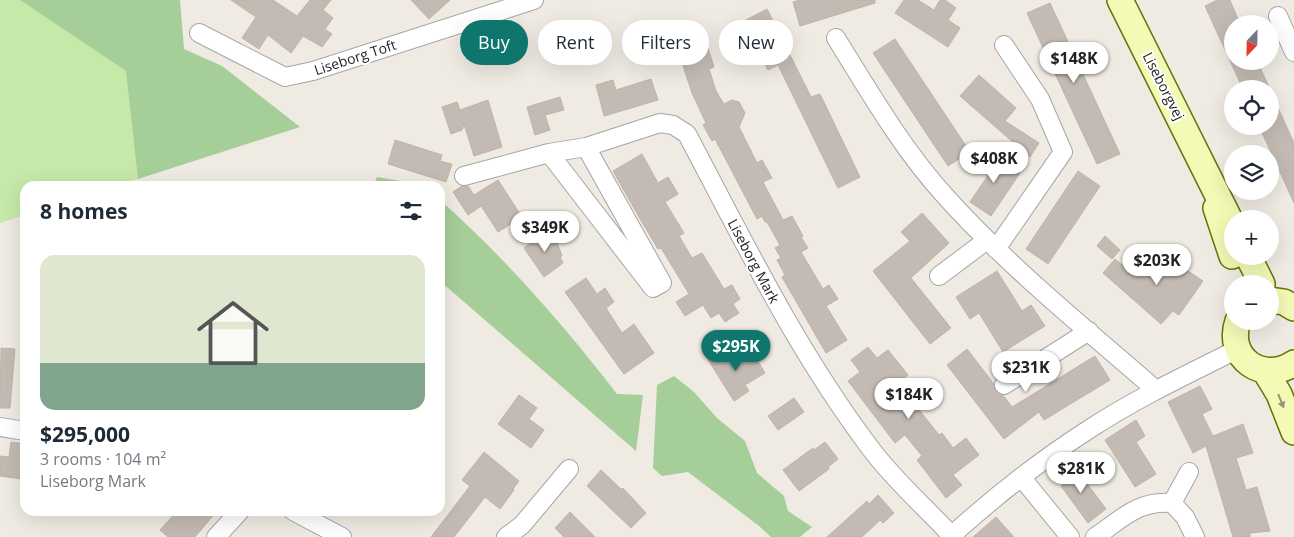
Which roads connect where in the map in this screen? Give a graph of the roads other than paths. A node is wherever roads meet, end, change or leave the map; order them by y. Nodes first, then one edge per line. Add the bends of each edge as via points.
1 (534, 0) edge
2 (1120, 0) edge
3 (515, 3) edge
4 (1279, 18) edge
5 (199, 33) dead end
6 (836, 38) dead end
7 (1004, 45) dead end
8 (1294, 52) edge
9 (586, 146) junction
10 (549, 154) junction
11 (1205, 172) junction
12 (464, 176) dead end
13 (1226, 210) edge
14 (1224, 232) edge
15 (991, 244) junction
16 (939, 276) dead end
17 (1236, 330) edge
18 (1088, 331) junction
19 (1238, 349) junction
20 (1294, 363) edge
21 (1294, 367) edge
22 (1265, 371) junction
23 (1004, 385) dead end
24 (1156, 390) junction
25 (0, 427) edge
26 (20, 430) edge
27 (1294, 432) edge
28 (568, 469) dead end
29 (1190, 472) dead end
30 (1021, 477) junction
31 (1172, 504) junction
32 (235, 516) edge
33 (302, 516) edge
34 (951, 536) edge
35 (216, 537) edge
36 (342, 537) edge
37 (506, 537) edge
38 (1070, 537) edge
39 (1094, 537) edge
40 (1195, 537) edge

1 - 3 street, Liseborg Toft
2 - 11 street, Liseborgvej
3 - 5 street, Liseborg Toft via 285,77
4 - 8 street
6 - 15 street via 887,120 945,196
7 - 15 street via 1040,99 1063,152
9 - 10 street, Liseborg Mark
9 - 10 street via 662,283 653,288
9 - 34 street, Liseborg Mark via 660,123 673,125 687,134 777,306 822,381 872,451
10 - 12 street, Liseborg Mark
11 - 13 street, Liseborgvej
11 - 14 street, Liseborgvej
15 - 16 street
15 - 18 street
17 - 19 street
18 - 23 street
18 - 24 street
19 - 22 street via 1244,359
19 - 24 street, Liseborg Mark
20 - 21 street
20 - 22 street via 1275,371
22 -> 27 street via 1279,394
24 - 30 street, Liseborg Mark via 1091,428
25 - 26 street
28 - 37 street via 522,526
29 - 31 street
30 - 34 street, Liseborg Mark
30 - 38 street
31 - 39 street via 1155,502 1142,506
31 - 40 street via 1185,517
32 - 35 street
33 - 36 street

